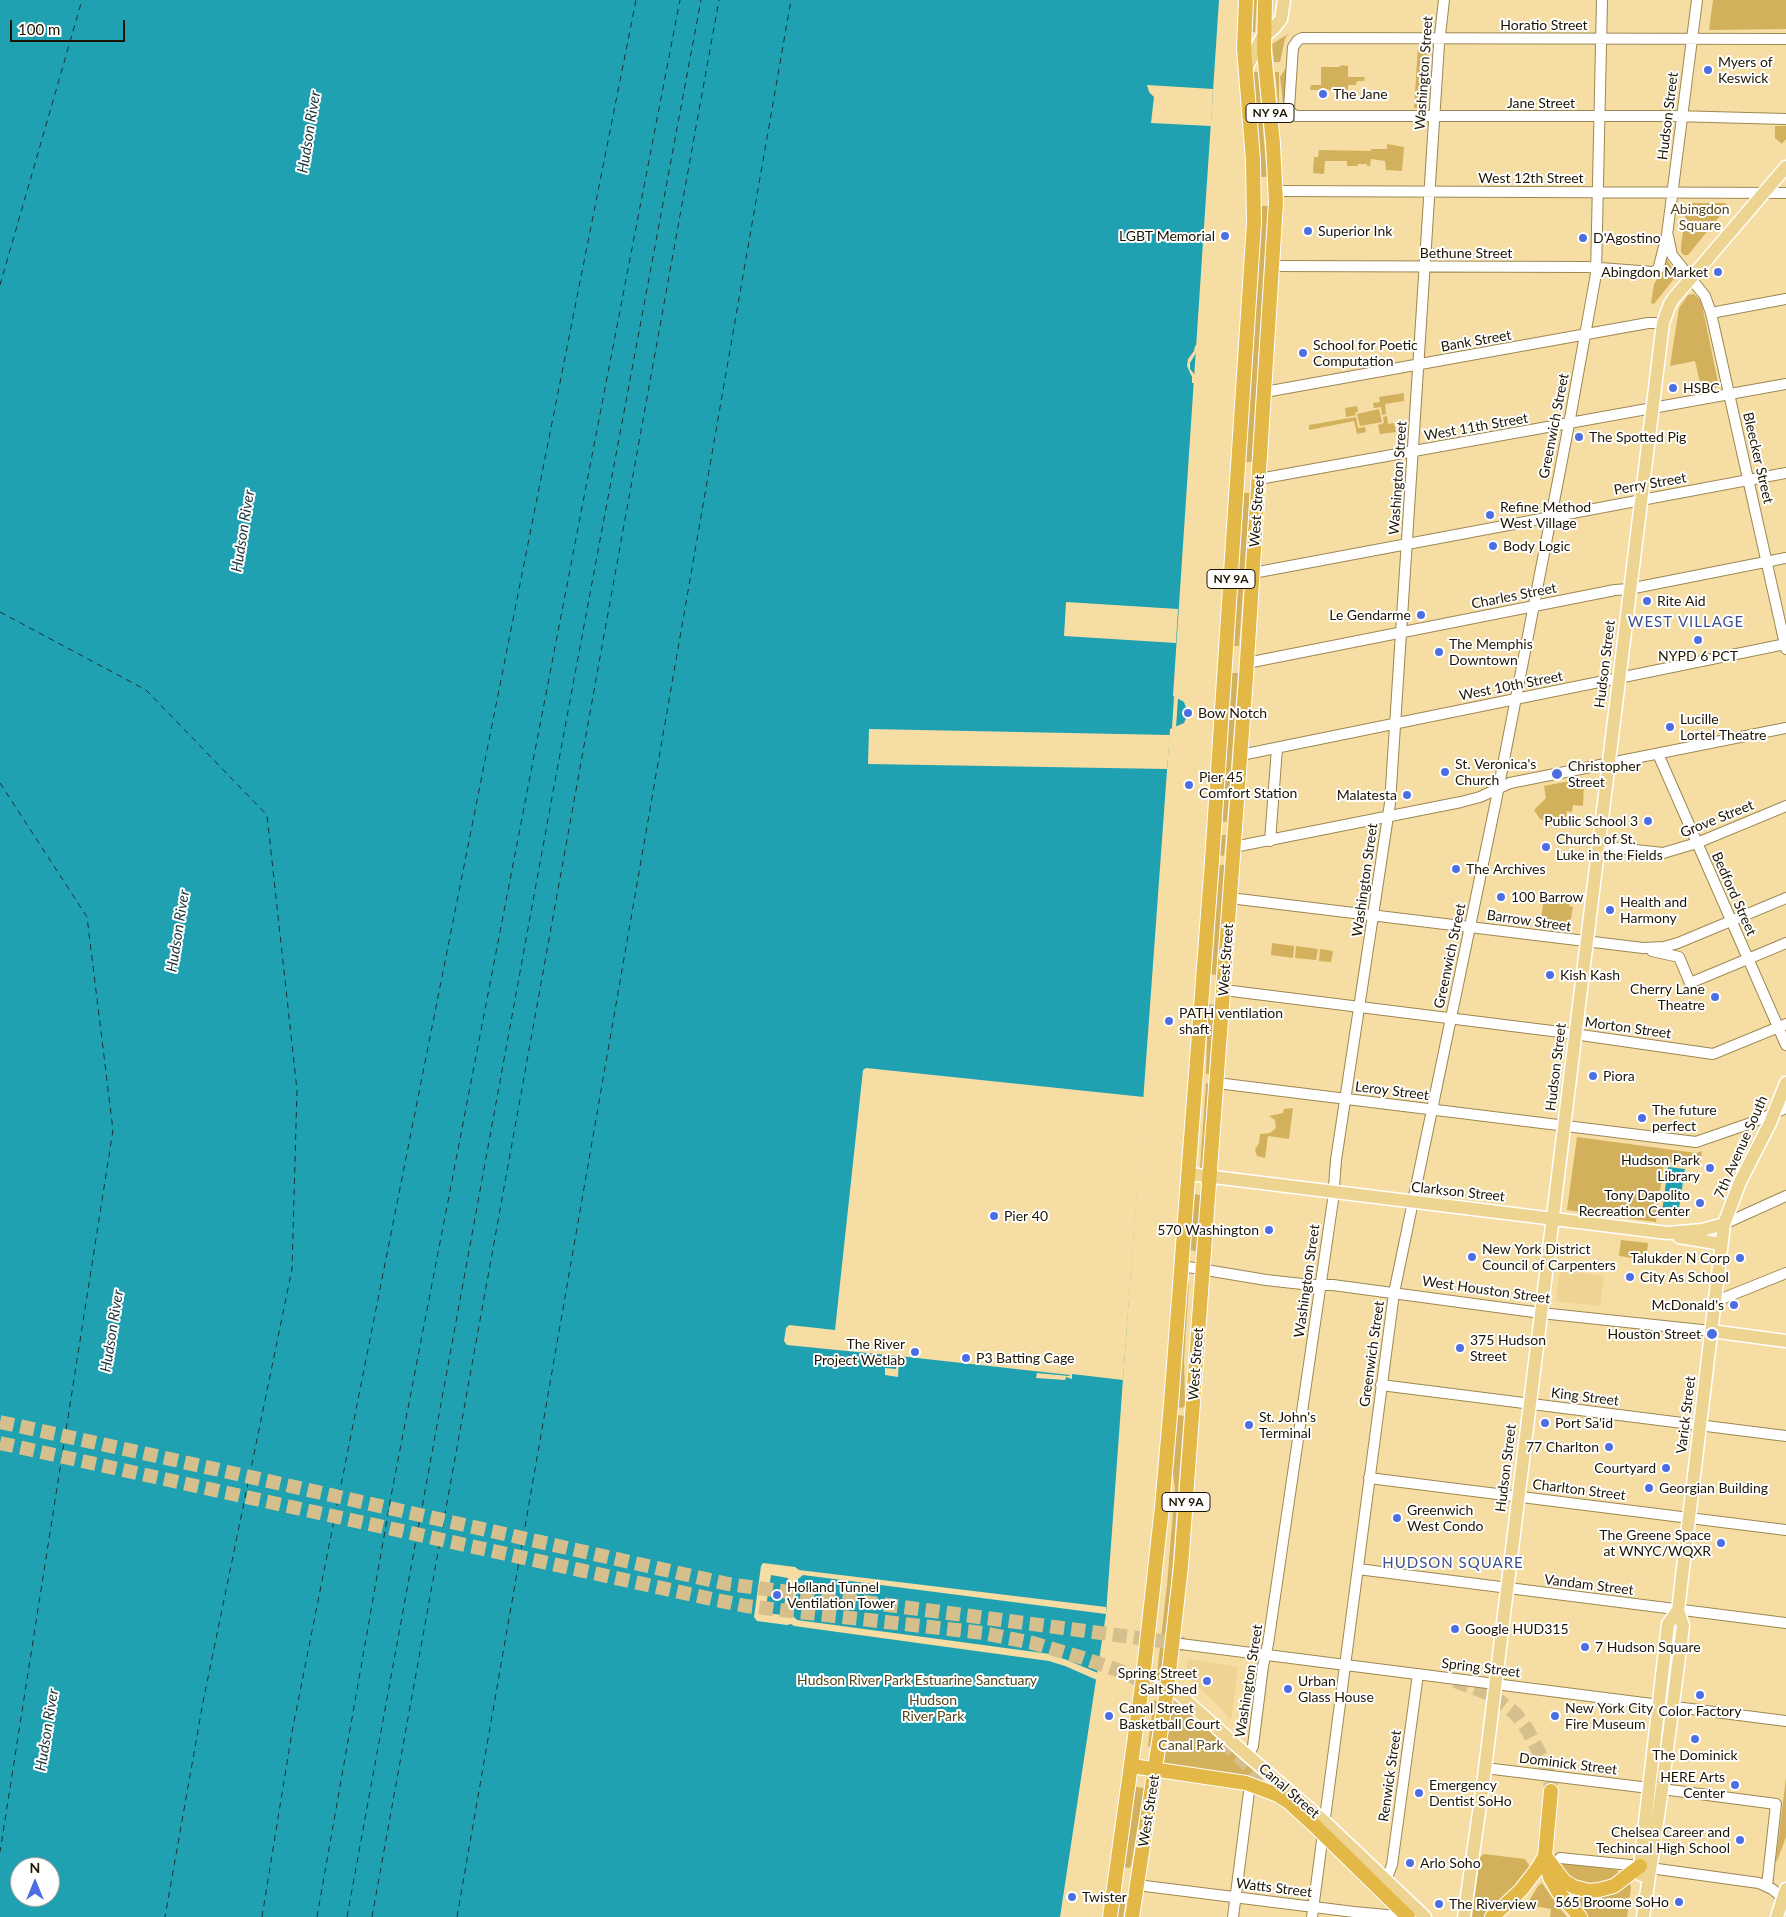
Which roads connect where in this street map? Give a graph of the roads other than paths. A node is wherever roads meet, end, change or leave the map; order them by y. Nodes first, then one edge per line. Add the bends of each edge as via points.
1 (1246, 0) edge
2 (1265, 0) edge
3 (1284, 0) edge
4 (1444, 0) edge
5 (1602, 0) edge
6 (1697, 0) edge
7 (1263, 36) junction
8 (1440, 38) junction
9 (1602, 38) junction
10 (1692, 38) junction
11 (1786, 39) edge
12 (1246, 68) junction
13 (1296, 116) joint
14 (1600, 116) junction
15 (1434, 117) junction
16 (1683, 118) junction
17 (1786, 119) edge
18 (1786, 166) edge
19 (1276, 191) junction
20 (1429, 192) junction
21 (1599, 192) junction
22 (1673, 192) junction
23 (1764, 193) junction
24 (1786, 193) edge
25 (1668, 235) junction
26 (1273, 266) junction
27 (1424, 267) junction
28 (1597, 267) junction
29 (1659, 269) joint
30 (1691, 278) junction
31 (1786, 299) edge
32 (1712, 313) junction
33 (1663, 323) junction
34 (1586, 334) junction
35 (1419, 365) junction
36 (1786, 384) edge
37 (1265, 392) junction
38 (1730, 394) junction
39 (1651, 409) junction
40 (1569, 424) junction
41 (1414, 453) junction
42 (1786, 473) edge
43 (1259, 479) junction
44 (1749, 480) junction
45 (1640, 501) junction
46 (1551, 516) junction
47 (1407, 544) junction
48 (1786, 558) edge
49 (1766, 562) junction
50 (1253, 572) junction
51 (1629, 590) junction
52 (1533, 606) junction
53 (1402, 632) junction
54 (1785, 646) edge
55 (1247, 663) junction
56 (1618, 678) junction
57 (1515, 699) junction
58 (1395, 723) junction
59 (1786, 728) edge
60 (1276, 748) junction
61 (1658, 754) junction
62 (1241, 755) junction
63 (1608, 764) junction
64 (1498, 788) junction
65 (1786, 806) edge
66 (1388, 816) junction
67 (1270, 840) junction
68 (1697, 843) junction
69 (1598, 846) junction
70 (1234, 847) junction
71 (1230, 898) junction
72 (1786, 898) edge
73 (1374, 916) junction
74 (1732, 921) junction
75 (1470, 927) junction
76 (1586, 942) junction
77 (1786, 943) edge
78 (1643, 948) junction
79 (1748, 958) junction
80 (1224, 990) junction
81 (1360, 1007) junction
82 (1451, 1018) junction
83 (1782, 1026) edge
84 (1575, 1035) junction
85 (1786, 1045) edge
86 (1217, 1083) junction
87 (1786, 1083) edge
88 (1345, 1099) junction
89 (1786, 1108) edge
90 (1432, 1110) junction
91 (1772, 1114) junction
92 (1564, 1127) junction
93 (1189, 1174) junction
94 (1210, 1176) junction
95 (1334, 1192) junction
96 (1786, 1196) edge
97 (1413, 1201) junction
98 (1553, 1220) junction
99 (1724, 1224) junction
100 (1668, 1233) junction
101 (1721, 1244) junction
102 (1182, 1266) junction
103 (1203, 1270) junction
104 (1786, 1273) edge
105 (1321, 1285) junction
106 (1394, 1293) junction
107 (1714, 1302) junction
108 (1541, 1312) junction
109 (1711, 1331) junction
110 (1786, 1341) edge
111 (1381, 1385) junction
112 (1529, 1404) junction
113 (1700, 1425) junction
114 (1786, 1436) edge
115 (1369, 1478) junction
116 (1518, 1496) junction
117 (1689, 1518) junction
118 (1786, 1530) edge
119 (1358, 1569) junction
120 (1506, 1588) junction
121 (1678, 1610) junction
122 (1786, 1623) edge
123 (1173, 1643) junction
124 (1266, 1655) junction
125 (1346, 1665) junction
126 (1418, 1674) junction
127 (1494, 1684) junction
128 (1142, 1686) junction
129 (1167, 1690) junction
130 (1659, 1704) junction
131 (1673, 1706) junction
132 (1786, 1721) edge
133 (1248, 1756) junction
134 (1132, 1766) junction
135 (1485, 1768) junction
136 (1155, 1770) junction
137 (1250, 1784) junction
138 (1649, 1788) junction
139 (1662, 1790) junction
140 (1551, 1791) tunnel mouth
141 (1324, 1828) junction
142 (1560, 1858) dead end
143 (1542, 1862) junction
144 (1645, 1867) junction
145 (1386, 1880) junction
146 (1137, 1885) junction
147 (1767, 1886) junction
148 (1785, 1896) edge
149 (1235, 1898) junction
150 (1312, 1912) edge
151 (1110, 1917) edge
152 (1132, 1917) edge
153 (1233, 1917) edge
154 (1408, 1917) edge
155 (1425, 1917) edge
156 (1464, 1917) edge
157 (1492, 1917) edge
158 (1507, 1917) edge
159 (1580, 1917) edge
160 (1635, 1917) edge
161 (1643, 1917) edge
162 (1777, 1917) edge

1 - 12 highway, West Street / NY 9A
2 - 7 highway, West Street / NY 9A
3 - 7 main road via 1281,19
4 - 8 street, Washington Street
5 - 9 street, Greenwich Street
6 - 10 street, Hudson Street
7 - 12 main road
7 - 19 highway, West Street / NY 9A
8 - 9 street, Horatio Street
8 - 13 street, Horatio Street via 1302,38 1293,47 1288,108
8 - 15 street, Washington Street
9 - 10 street, Horatio Street
9 - 14 street, Greenwich Street
10 - 11 street, Horatio Street
10 - 16 street, Hudson Street
12 - 93 highway, West Street / NY 9A via 1254,223
13 - 15 street, Jane Street
14 - 15 street, Jane Street
14 - 16 street, Jane Street
14 - 21 street, Greenwich Street
15 - 20 street, Washington Street
16 - 17 street, Jane Street
16 - 22 street, Hudson Street
18 - 23 main road
19 - 20 street, West 12th Street
19 - 26 highway, West Street / NY 9A
20 - 21 street, West 12th Street
20 - 27 street, Washington Street
21 - 22 street, West 12th Street
21 - 28 street, Greenwich Street
22 - 23 street, West 12th Street
22 - 25 street, Hudson Street
23 - 24 street, West 12th Street
23 - 30 main road
25 - 29 street, Hudson Street
25 - 30 street, Hudson Street via 1672,255
26 - 27 street, Bethune Street
26 - 37 highway, West Street / NY 9A
27 - 28 street, Bethune Street
27 - 35 street, Washington Street
28 - 29 street, Bethune Street via 1653,272
28 - 34 street, Greenwich Street
30 - 32 street, Bleecker Street via 1705,296
30 - 33 main road, Hudson Street via 1670,304
31 - 32 street
32 - 38 street, Bleecker Street
33 - 34 street, Bank Street
33 - 39 main road, Hudson Street
34 - 35 street, Bank Street
34 - 40 street, Greenwich Street
35 - 37 street, Bank Street
35 - 41 street, Washington Street
36 - 38 street, West 11th Street
37 - 43 highway, West Street / NY 9A
38 - 39 street, West 11th Street
38 - 44 street, Bleecker Street
39 - 40 street, West 11th Street
39 - 45 main road, Hudson Street
40 - 41 street, West 11th Street
40 - 46 street, Greenwich Street
41 - 43 street, West 11th Street
41 - 47 street, Washington Street
42 - 44 street, Perry Street
43 - 50 highway, West Street / NY 9A
44 - 45 street, Perry Street
44 - 49 street, Bleecker Street
45 - 46 street, Perry Street
45 - 51 main road, Hudson Street
46 - 47 street, Perry Street
46 - 52 street, Greenwich Street
47 - 50 street, Perry Street
47 - 53 street, Washington Street
48 - 49 street, Charles Street
49 - 51 street, Charles Street
49 - 54 street, Bleecker Street
50 - 55 highway, West Street / NY 9A
51 - 52 street, Charles Street
51 - 56 main road, Hudson Street
52 - 53 street, Charles Street
52 - 57 street, Greenwich Street
53 - 55 street, Charles Street
53 - 58 street, Washington Street
54 - 56 street, West 10th Street
55 - 62 highway, West Street / NY 9A
56 - 57 street, West 10th Street
56 - 63 main road, Hudson Street
57 - 58 street, West 10th Street
57 - 64 street, Greenwich Street
58 - 60 street, West 10th Street
58 - 66 street, Washington Street
59 - 61 street
60 - 62 street, West 10th Street
60 - 67 street
61 - 63 street
61 - 68 street, Bedford Street
62 - 70 highway, West Street / NY 9A
63 - 64 street
63 - 69 main road, Hudson Street
64 - 66 street via 1467,800
64 - 75 street, Greenwich Street
65 - 68 street, Grove Street
66 - 67 street
66 - 73 street, Washington Street
67 - 70 street
68 - 69 street, Grove Street via 1663,853
68 - 74 street, Bedford Street
69 - 76 main road, Hudson Street
70 - 71 highway, West Street / NY 9A
71 - 73 street, Barrow Street
71 - 80 highway, West Street / NY 9A
72 - 74 street, Barrow Street
73 - 75 street, Barrow Street
73 - 81 street, Washington Street
74 - 78 street, Barrow Street via 1664,947
74 - 79 street, Bedford Street
75 - 76 street, Barrow Street
75 - 82 street, Greenwich Street
76 - 78 street, Barrow Street
76 - 84 main road, Hudson Street
77 - 79 street
78 - 79 street via 1679,957 1690,982
79 - 83 street, Bedford Street
80 - 81 street, Morton Street
80 - 86 highway, West Street / NY 9A
81 - 82 street, Morton Street
81 - 88 street, Washington Street
82 - 84 street, Morton Street
82 - 90 street, Greenwich Street
83 - 84 street, Morton Street via 1713,1054
83 - 85 street, Bedford Street
84 - 92 main road, Hudson Street
86 - 88 street, Leroy Street
86 - 94 highway, West Street / NY 9A
87 - 91 main road, 7th Avenue South
88 - 90 street, Leroy Street
88 - 95 street, Washington Street
89 - 91 street
90 - 92 street, Leroy Street
90 - 97 street, Greenwich Street
91 - 92 street, Leroy Street via 1696,1142
91 - 99 main road, 7th Avenue South
92 - 98 main road, Hudson Street
93 - 94 main road, Clarkson Street
93 - 102 highway, West Street / NY 9A
94 - 95 main road, Clarkson Street
94 - 103 highway, West Street / NY 9A
95 - 97 main road, Clarkson Street
95 - 105 street, Washington Street
96 - 99 street
97 - 98 main road, Clarkson Street
97 - 106 street, Greenwich Street
98 - 100 main road, Clarkson Street
98 - 108 main road, Hudson Street
99 - 100 main road, Clarkson Street
99 - 101 main road, Varick Street
100 - 101 main road
101 - 107 main road, Varick Street
102 - 103 street, West Houston Street
102 - 128 highway, West Street / NY 9A via 1162,1507
103 - 105 street, West Houston Street
103 - 123 highway, West Street / NY 9A
104 - 107 street
105 - 106 street, West Houston Street
105 - 124 street, Washington Street
106 - 108 street, West Houston Street
106 - 111 street, Greenwich Street
107 - 109 main road, Varick Street
108 - 109 street, West Houston Street
108 - 112 main road, Hudson Street
109 - 110 main road, West Houston Street
109 - 113 main road, Varick Street
111 - 112 street, King Street
111 - 115 street, Greenwich Street
112 - 113 street, King Street
112 - 116 main road, Hudson Street
113 - 114 street, King Street
113 - 117 main road, Varick Street
115 - 116 street, Charlton Street
115 - 119 street, Greenwich Street
116 - 117 street, Charlton Street
116 - 120 main road, Hudson Street
117 - 118 street, Charlton Street
117 - 121 main road, Varick Street
119 - 120 street, Vandam Street
119 - 125 street, Greenwich Street
120 - 121 street, Vandam Street
120 - 127 main road, Hudson Street
121 - 122 street, Vandam Street
121 - 130 main road, Varick Street via 1668,1624
121 - 131 main road, Varick Street via 1683,1626
123 - 124 street, Spring Street
123 - 129 highway, West Street / NY 9A
124 - 125 street, Spring Street
124 - 133 street, Washington Street via 1253,1746
125 - 126 street, Spring Street
125 - 141 street, Greenwich Street
126 - 127 street, Spring Street
126 - 145 street, Renwick Street via 1392,1865
127 - 130 street, Spring Street
127 - 135 main road, Hudson Street
128 - 129 main road, Canal Street
128 - 134 highway, West Street / NY 9A
129 - 133 main road, Canal Street via 1180,1694
129 - 136 highway, West Street / NY 9A
130 - 131 street, Spring Street
130 - 138 main road, Varick Street
131 - 132 street, Spring Street
131 - 139 main road, Varick Street
133 - 141 main road, Canal Street via 1283,1785
134 - 136 highway, Canal Street
134 - 151 highway, West Street / NY 9A
135 - 138 street, Dominick Street
135 - 156 main road, Hudson Street
136 - 137 highway, Canal Street
136 - 146 highway, West Street / NY 9A
137 - 141 highway, Canal Street via 1284,1798
137 - 149 street
138 - 144 main road, Varick Street
139 - 144 main road, Varick Street
139 - 147 street via 1776,1804
140 - 143 highway
141 - 145 main road, Canal Street
141 - 150 street, Greenwich Street
141 - 154 highway, Canal Street
142 - 144 street
143 - 144 highway via 1564,1881 1589,1891 1614,1886
143 - 157 highway via 1517,1894
143 - 158 highway via 1526,1894
143 - 159 highway via 1556,1888
144 - 147 street via 1746,1880
144 - 160 main road, Varick Street
144 - 161 main road, Varick Street
145 - 155 main road, Canal Street
146 - 149 street, Watts Street
146 - 152 highway, West Street / NY 9A
147 - 148 street
148 - 162 main road
149 - 150 street, Watts Street
149 - 153 street
150 - 154 street, Watts Street

